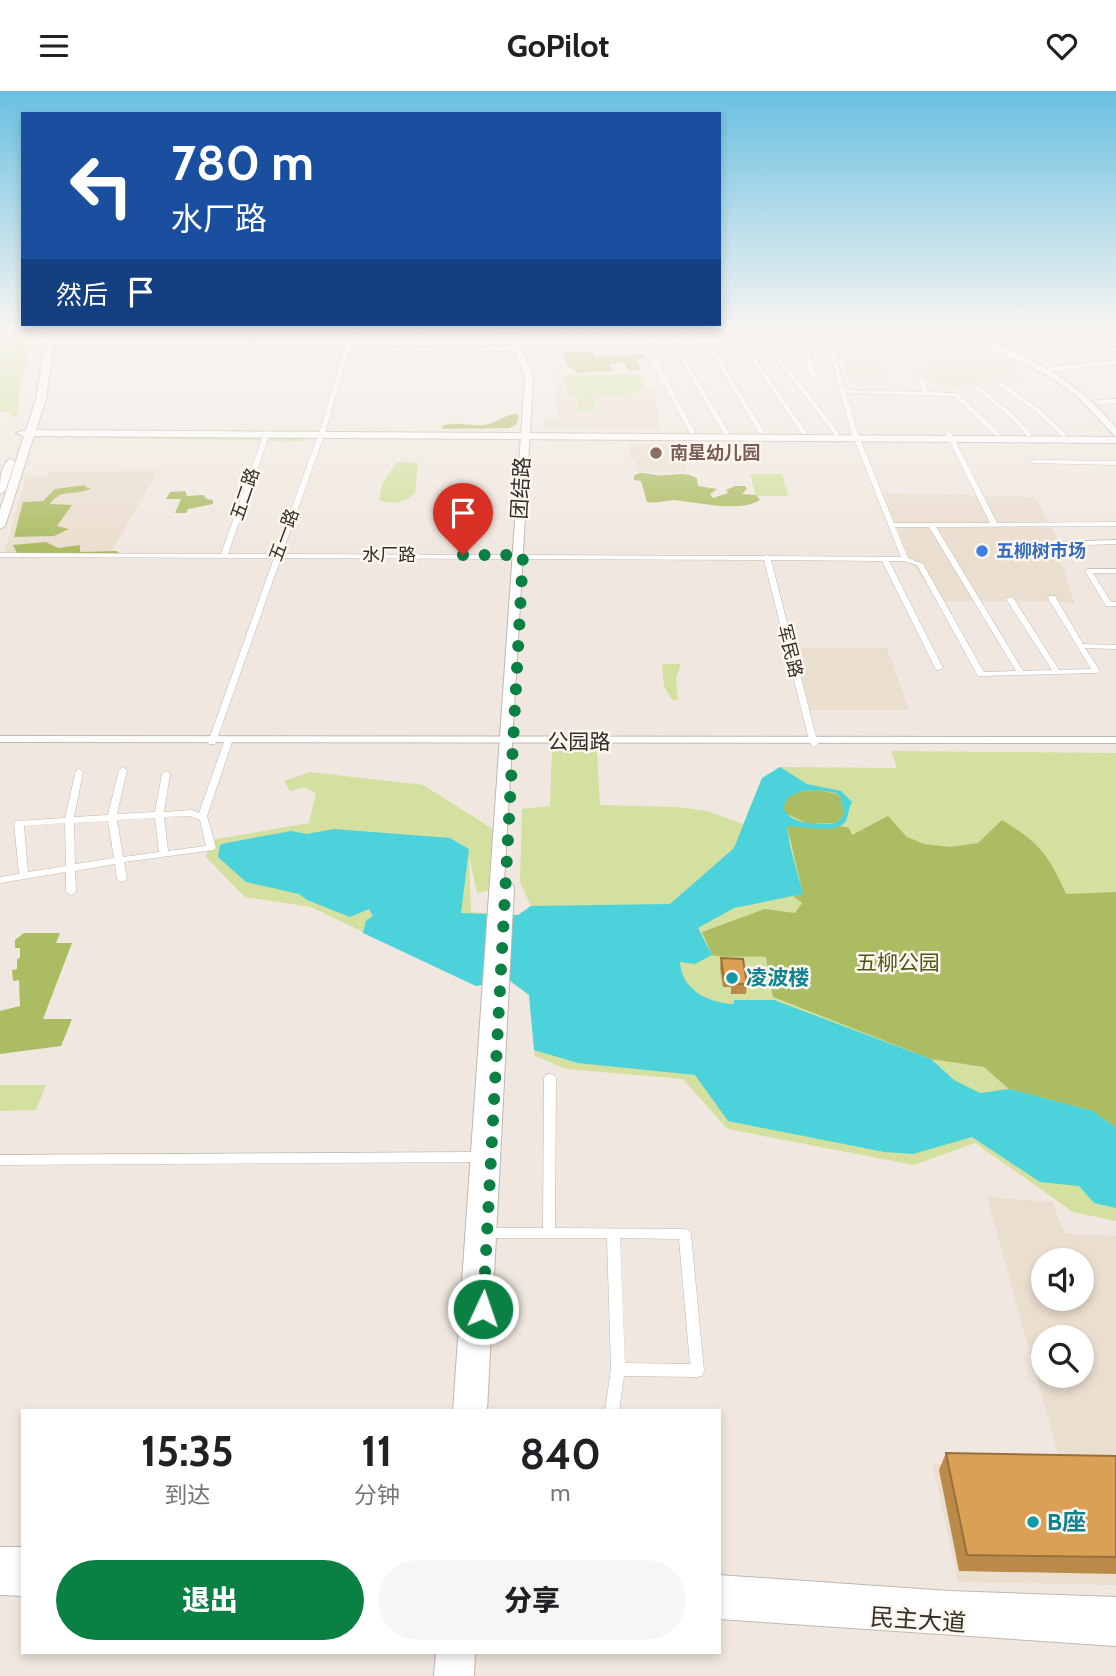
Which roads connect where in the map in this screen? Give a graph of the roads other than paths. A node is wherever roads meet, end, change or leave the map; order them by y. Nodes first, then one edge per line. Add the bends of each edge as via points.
1 (39, 401) edge
2 (331, 401) edge
3 (529, 401) edge
4 (676, 401) edge
5 (708, 401) edge
6 (742, 401) edge
7 (781, 401) edge
8 (811, 401) edge
9 (811, 401) edge
10 (845, 401) edge
11 (962, 401) edge
12 (993, 401) edge
13 (1023, 401) edge
14 (1086, 401) edge
15 (1116, 401) edge
16 (1098, 402) joint
17 (1105, 421) junction
18 (1116, 423) edge
19 (27, 430) junction
20 (322, 432) junction
21 (692, 432) junction
22 (267, 433) junction
23 (528, 433) junction
24 (726, 433) junction
25 (762, 433) junction
26 (803, 433) junction
27 (836, 434) junction
28 (855, 435) junction
29 (998, 435) junction
30 (1029, 435) junction
31 (1064, 435) junction
32 (944, 436) junction
33 (1083, 436) junction
34 (965, 437) junction
35 (1116, 438) edge
36 (1034, 462) dead end
37 (1116, 463) edge
38 (0, 491) edge
39 (891, 524) junction
40 (931, 524) junction
41 (994, 524) junction
42 (1116, 524) edge
43 (0, 526) edge
44 (1116, 542) edge
45 (1057, 544) dead end
46 (0, 555) edge
47 (520, 555) junction
48 (224, 556) junction
49 (276, 556) junction
50 (767, 557) junction
51 (884, 558) junction
52 (905, 559) junction
53 (1116, 571) edge
54 (1052, 598) dead end
55 (1010, 599) dead end
56 (1116, 604) edge
57 (1080, 646) junction
58 (1116, 647) edge
59 (939, 668) dead end
60 (1057, 672) junction
61 (1021, 673) junction
62 (0, 740) edge
63 (212, 741) junction
64 (510, 741) junction
65 (1116, 741) edge
66 (228, 742) junction
67 (813, 743) junction
68 (123, 769) dead end
69 (79, 772) dead end
70 (166, 774) dead end
71 (159, 815) junction
72 (112, 817) junction
73 (202, 817) junction
74 (69, 819) junction
75 (164, 854) junction
76 (120, 860) junction
77 (69, 867) junction
78 (24, 876) junction
79 (122, 879) dead end
80 (0, 880) edge
81 (71, 892) dead end
82 (494, 1009) junction
83 (550, 1078) dead end
84 (479, 1157) junction
85 (0, 1160) edge
86 (487, 1233) junction
87 (550, 1233) junction
88 (612, 1233) junction
89 (618, 1369) junction
90 (463, 1409) edge
91 (477, 1409) edge
92 (612, 1409) edge
93 (0, 1560) edge
94 (21, 1560) edge
95 (0, 1582) edge
96 (21, 1583) edge
97 (721, 1588) edge
98 (721, 1606) edge
99 (1116, 1610) edge
100 (1116, 1633) edge
101 (448, 1654) edge
102 (463, 1654) edge
103 (446, 1676) edge
104 (462, 1676) edge

1 - 19 main road
2 - 20 street, 五一路
3 - 23 main road, 团结路
4 - 21 street
5 - 24 street
6 - 25 street
7 - 26 street
8 - 27 street
9 - 27 street
10 - 28 street
11 - 29 street
12 - 30 street
13 - 31 street
14 - 17 main road
15 - 16 street
16 - 18 main road
17 - 33 main road
17 - 35 main road
19 - 20 main road
19 - 22 main road
19 - 38 main road
19 - 43 main road
20 - 22 main road
20 - 23 main road
20 - 49 street, 五一路
21 - 23 main road
21 - 24 main road
22 - 48 street, 五二路
23 - 28 main road
23 - 47 main road, 团结路
24 - 25 main road
25 - 26 main road
26 - 27 main road
27 - 28 main road
28 - 32 main road
28 - 39 street
29 - 30 main road
29 - 34 main road
30 - 31 main road
31 - 33 main road
32 - 34 main road
32 - 41 street
33 - 35 main road
34 - 35 main road
36 - 37 street
39 - 40 street
39 - 52 street
40 - 41 street
40 - 61 street
41 - 42 street
44 - 45 street
46 - 48 street, 水厂路
47 - 49 street, 水厂路
47 - 50 street, 水厂路
47 - 64 main road, 团结路
48 - 49 street, 水厂路
49 - 63 street, 五一路
50 - 51 street, 水厂路
50 - 67 street, 军民路
51 - 52 street, 水厂路
51 - 59 street
52 - 61 street via 920,564 981,674
53 - 56 street via 1088,571 1109,604
54 - 57 street
55 - 60 street
57 - 58 street
57 - 60 street via 1096,671
60 - 61 street
62 - 63 street, 公园路
63 - 64 street
63 - 66 street, 公园路
64 - 66 street, 公园路
64 - 67 street, 公园路
64 - 82 main road, 团结路
65 - 67 street, 公园路
66 - 73 street
68 - 72 street
69 - 74 street
70 - 71 street
71 - 72 street
71 - 73 street
71 - 75 street
72 - 74 street
72 - 76 street
73 - 75 street via 211,848
74 - 77 street
74 - 78 street via 19,823
75 - 76 street
76 - 77 street
76 - 79 street
77 - 78 street
77 - 81 street
78 - 80 street
82 - 84 main road, 团结路
82 - 86 main road, 团结路
83 - 87 street
84 - 85 street
84 - 90 main road, 团结路
86 - 87 street
86 - 91 main road, 团结路
87 - 88 street
88 - 89 street
88 - 89 street via 685,1234 697,1371
89 - 92 street
93 - 94 main road
95 - 96 main road
97 - 99 main road, 民主大道
98 - 100 main road, 民主大道
101 - 103 main road
102 - 104 main road

